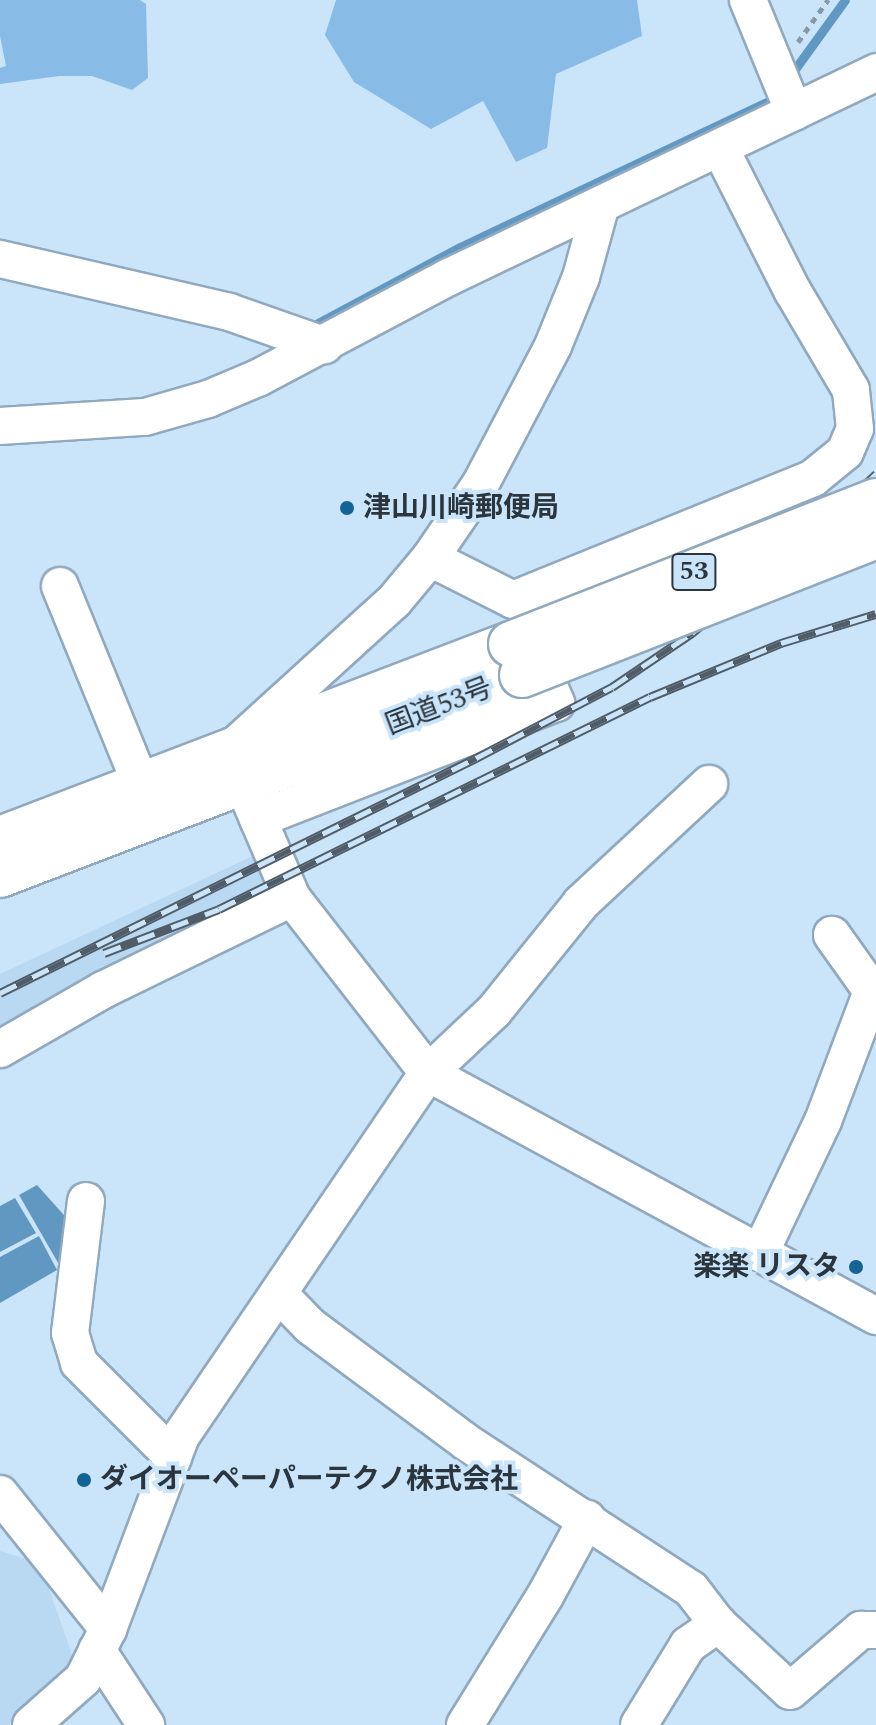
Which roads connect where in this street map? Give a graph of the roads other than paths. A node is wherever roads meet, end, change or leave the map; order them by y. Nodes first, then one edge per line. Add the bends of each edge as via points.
1 (748, 0) edge
2 (876, 72) edge
3 (794, 112) junction
4 (720, 148) junction
5 (600, 208) junction
6 (0, 259) edge
7 (324, 345) junction
8 (0, 426) edge
9 (876, 501) edge
10 (876, 536) edge
11 (430, 558) junction
12 (60, 586) dead end
13 (513, 600) junction
14 (516, 659) junction
15 (141, 784) junction
16 (243, 784) junction
17 (709, 784) dead end
18 (0, 839) edge
19 (0, 875) edge
20 (292, 898) junction
21 (832, 935) dead end
22 (0, 1049) edge
23 (428, 1073) junction
24 (86, 1201) dead end
25 (760, 1253) junction
26 (279, 1294) junction
27 (876, 1316) edge
28 (173, 1457) junction
29 (0, 1494) edge
30 (587, 1519) junction
31 (718, 1624) junction
32 (876, 1630) edge
33 (103, 1640) junction
34 (31, 1725) edge
35 (146, 1725) edge
36 (465, 1725) edge
37 (639, 1725) edge

1 - 3 street
2 - 3 street
3 - 4 street
4 - 5 street
4 - 13 street via 792,290 847,382 855,406 853,437 839,459 813,478
5 - 7 street via 449,277
5 - 11 street via 581,277 553,346 480,485
6 - 7 street via 229,312
7 - 8 street via 208,399 145,417
9 - 14 highway, 国道53号 / 53, bridge
10 - 14 highway, 国道53号 / 53, bridge
11 - 13 street
11 - 16 street
12 - 15 street
13 - 16 street via 556,703
14 - 16 highway, 国道53号 / 53
15 - 16 highway, 国道53号 / 53
15 - 18 highway, 国道53号 / 53
16 - 19 highway, 国道53号 / 53
16 - 20 street
17 - 23 street via 581,903 494,1011
20 - 22 street via 103,990
20 - 23 street
21 - 25 street via 872,991 823,1121
23 - 25 street
23 - 26 street
24 - 28 street via 70,1333 79,1363
25 - 27 street
26 - 28 street via 181,1436
26 - 30 street via 310,1326 466,1442
28 - 33 street
29 - 33 street
30 - 31 street via 691,1589
30 - 36 street
31 - 32 street via 790,1691 861,1630
31 - 37 street via 688,1645
33 - 34 street via 83,1679
33 - 35 street

